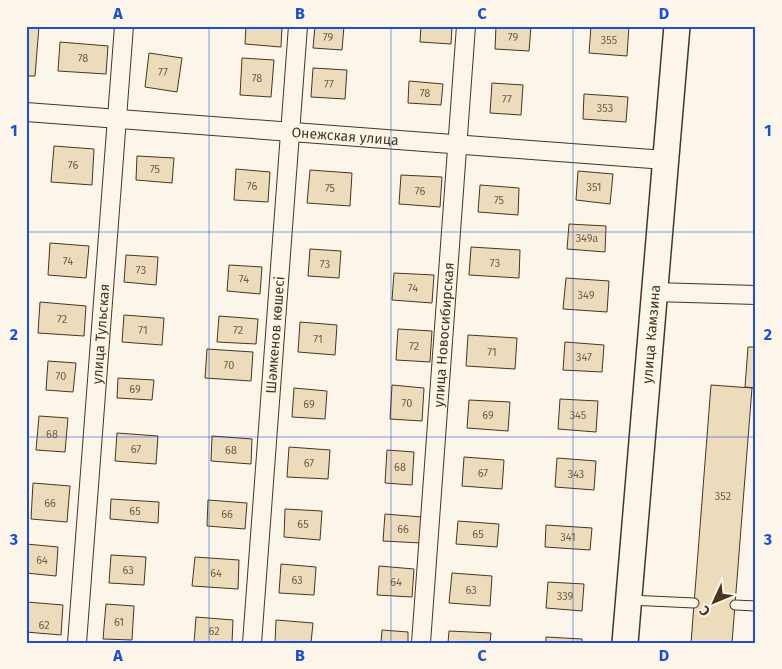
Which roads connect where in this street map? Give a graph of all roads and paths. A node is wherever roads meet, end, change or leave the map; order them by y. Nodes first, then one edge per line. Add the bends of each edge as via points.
1 (124, 26) edge
2 (298, 26) edge
3 (466, 26) edge
4 (677, 26) edge
5 (26, 112) edge
6 (117, 119) junction
7 (290, 132) junction
8 (457, 145) junction
9 (665, 160) junction
10 (654, 292) junction
11 (756, 295) edge
12 (628, 600) junction
13 (694, 603) dead end
14 (735, 605) dead end
15 (756, 606) edge
16 (77, 643) edge
17 (252, 643) edge
18 (421, 643) edge
19 (625, 643) edge

1 - 6 street, улица Тульская
2 - 7 street, Шәмкенов көшесі
3 - 8 street, улица Новосибирская
4 - 9 main road, улица Камзина
5 - 6 street, Онежская улица
6 - 7 street, Онежская улица
6 - 16 street, улица Тульская
7 - 8 street, Онежская улица
7 - 17 street, Шәмкенов көшесі
8 - 9 street, Онежская улица
8 - 18 street, улица Новосибирская
9 - 10 main road, улица Камзина
10 - 11 street
10 - 12 main road, улица Камзина
12 - 13 lane
12 - 19 main road, улица Камзина
14 - 15 lane

